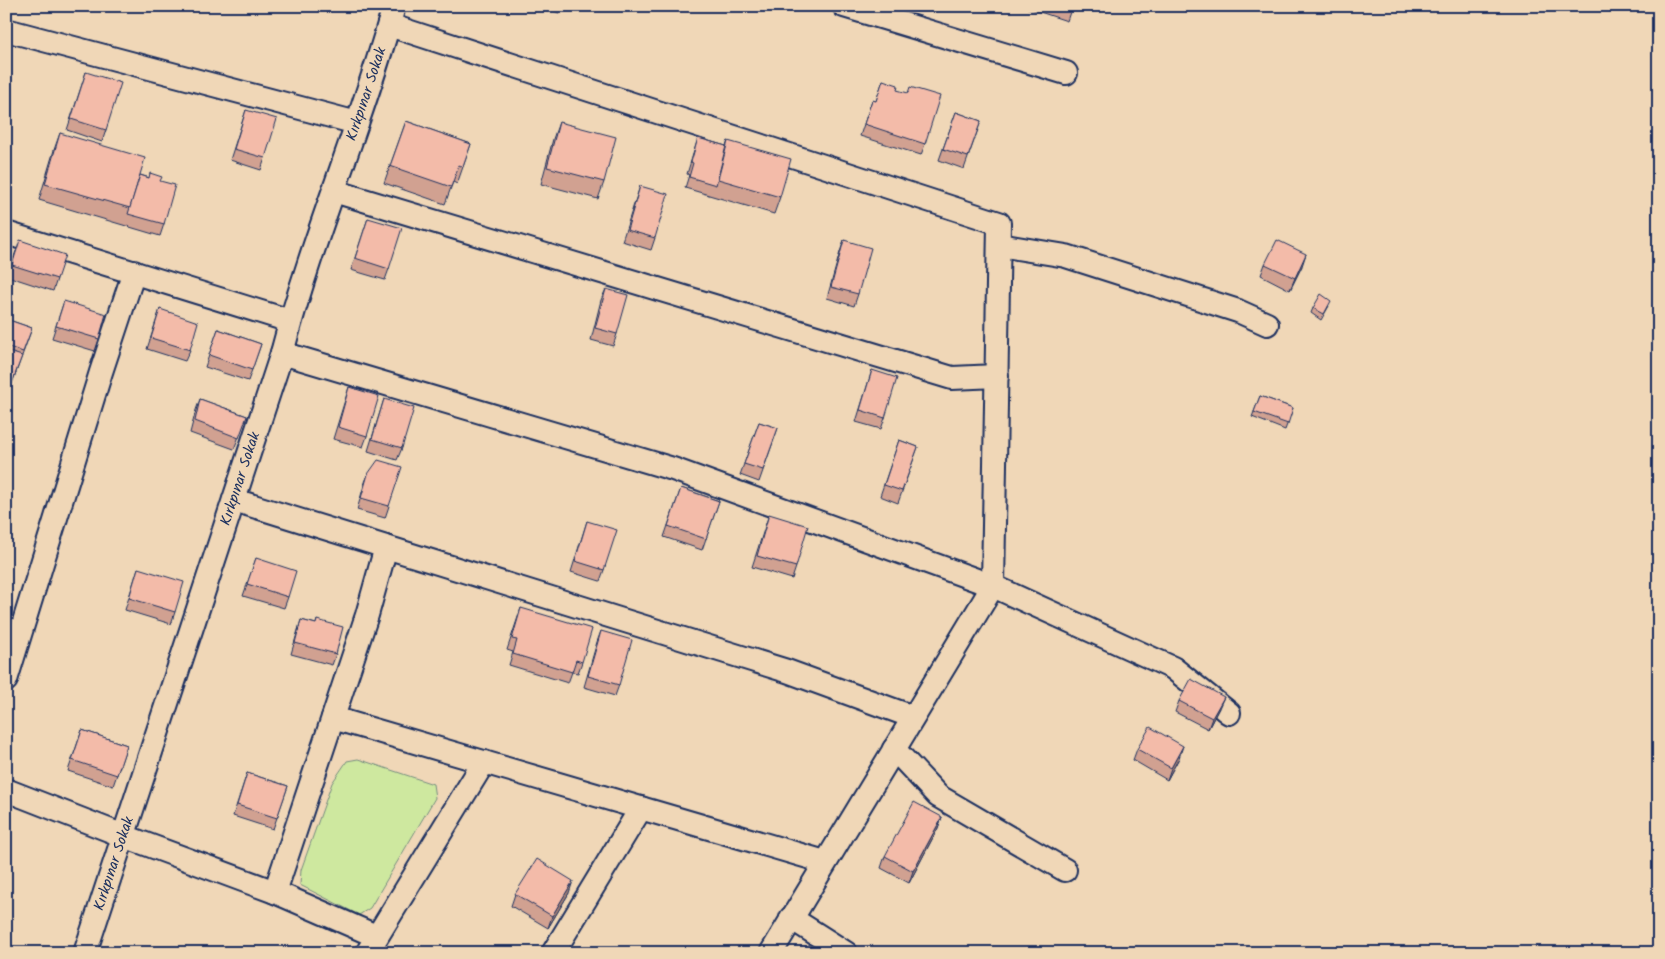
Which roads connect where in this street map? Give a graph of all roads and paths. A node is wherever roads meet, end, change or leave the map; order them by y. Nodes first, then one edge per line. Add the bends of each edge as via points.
1 (844, 6) edge
2 (392, 16) edge
3 (6, 30) edge
4 (1066, 72) dead end
5 (357, 123) junction
6 (334, 191) junction
7 (6, 233) edge
8 (999, 245) junction
9 (134, 272) junction
10 (290, 321) junction
11 (1268, 324) dead end
12 (282, 352) junction
13 (996, 376) junction
14 (234, 500) junction
15 (386, 547) junction
16 (993, 586) junction
17 (6, 680) edge
18 (1229, 713) dead end
19 (333, 718) junction
20 (913, 718) junction
21 (894, 749) junction
22 (484, 762) junction
23 (6, 790) edge
24 (641, 808) junction
25 (124, 836) junction
26 (825, 862) junction
27 (1065, 870) dead end
28 (275, 892) junction
29 (791, 918) junction
30 (372, 944) edge
31 (85, 953) edge
32 (553, 953) edge
33 (771, 953) edge
34 (846, 953) edge

1 - 4 street
2 - 5 street, Kırkpınar Sokak
2 - 8 street via 999,224
3 - 5 street
5 - 6 street, Kırkpınar Sokak
6 - 10 street, Kırkpınar Sokak
6 - 13 street via 952,378
7 - 9 street
8 - 11 street via 1066,256
8 - 13 street
9 - 10 street
9 - 17 street
10 - 12 street, Kırkpınar Sokak
12 - 14 street, Kırkpınar Sokak
12 - 16 street via 673,470
13 - 16 street
14 - 15 street
14 - 25 street, Kırkpınar Sokak
15 - 19 street
15 - 20 street via 788,671
16 - 18 street via 1173,668
16 - 20 street
19 - 22 street
19 - 28 street
20 - 21 street
21 - 26 street
21 - 27 street via 938,796
22 - 24 street
22 - 30 street
23 - 25 street
24 - 26 street
24 - 32 street
25 - 28 street
25 - 31 street, Kırkpınar Sokak
26 - 29 street
28 - 30 street
29 - 33 street
29 - 34 street

